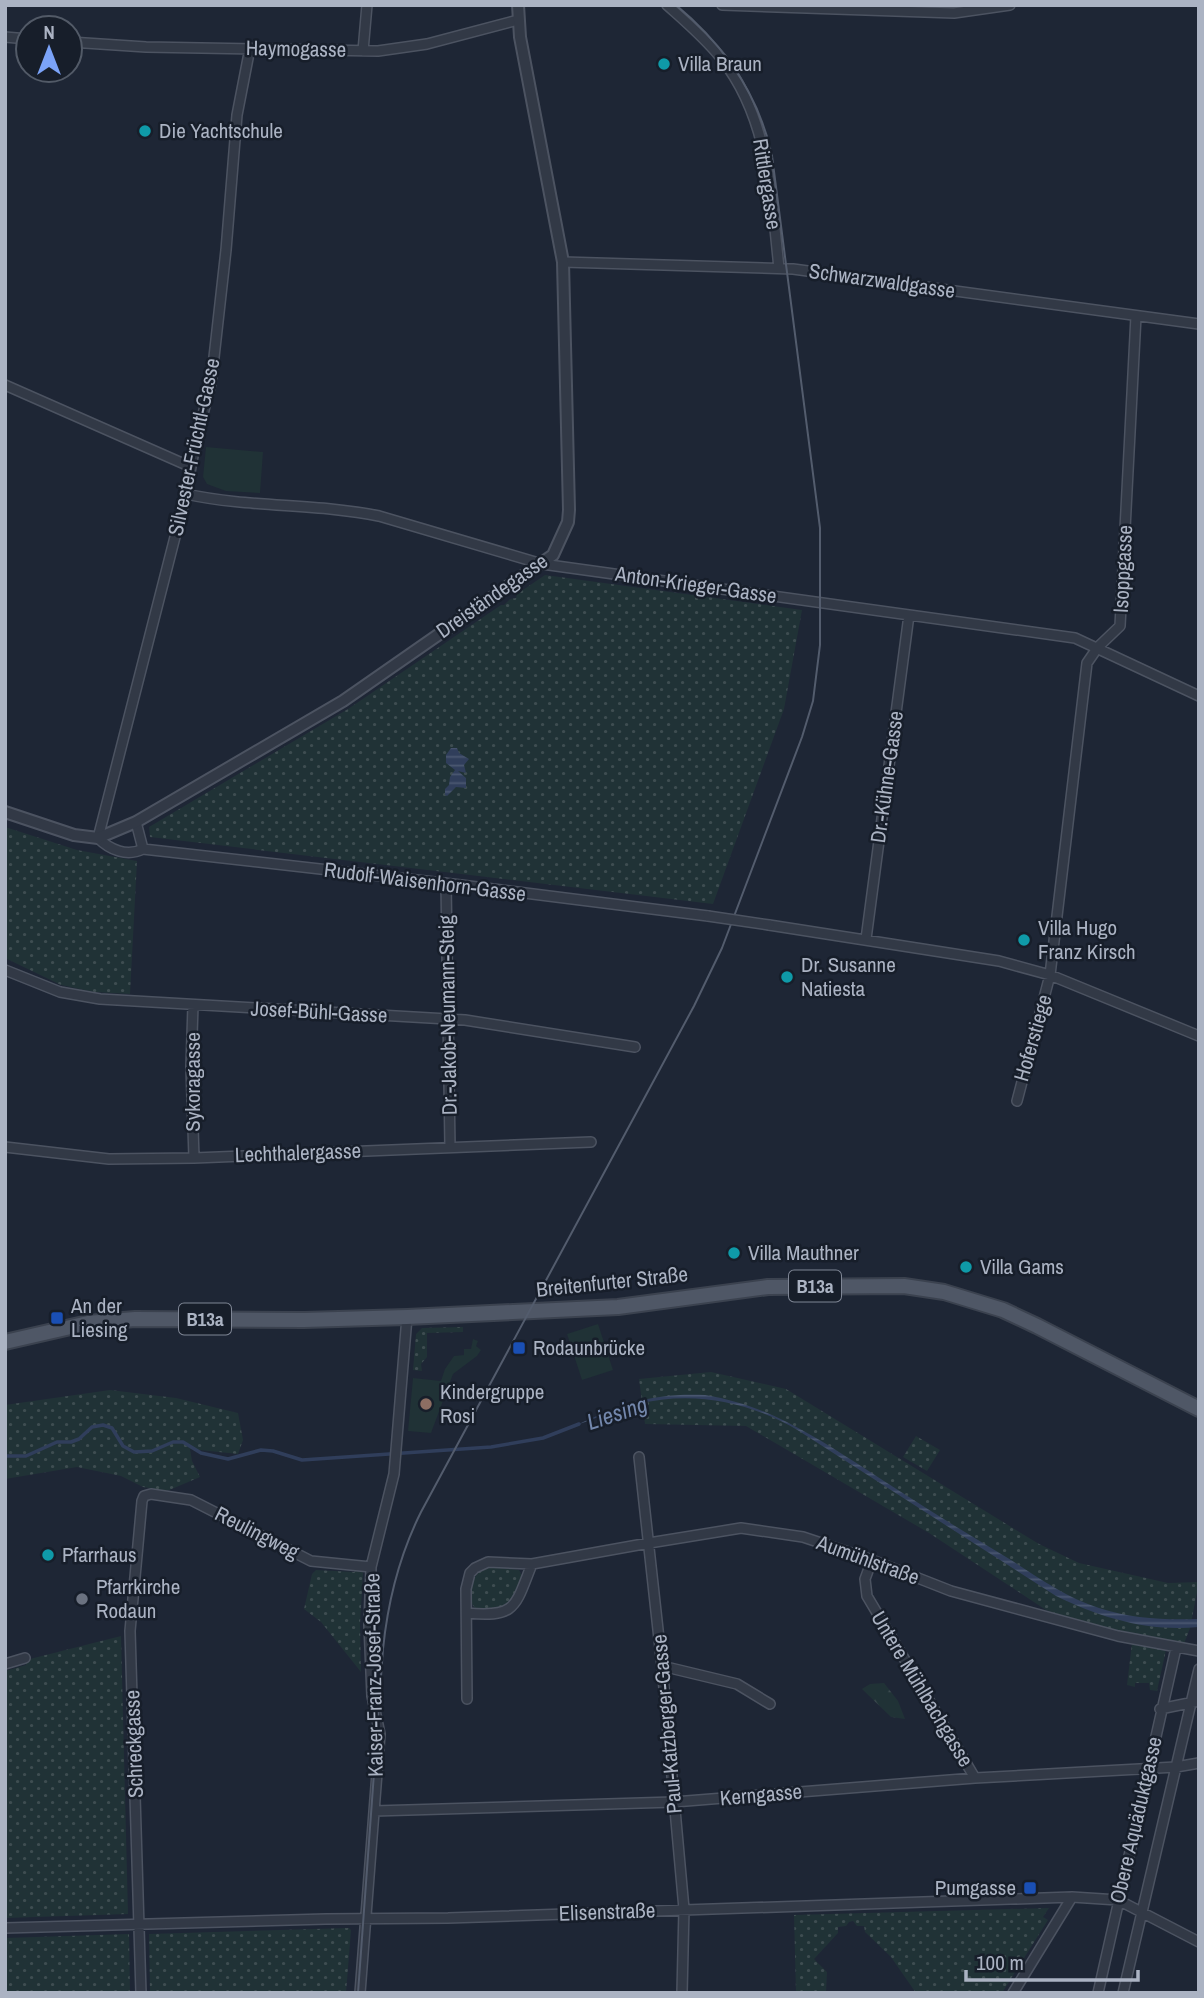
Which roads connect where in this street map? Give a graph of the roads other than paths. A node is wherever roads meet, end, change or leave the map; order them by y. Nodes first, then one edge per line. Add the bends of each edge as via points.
1 (367, 5) edge
2 (519, 5) edge
3 (667, 5) edge
4 (722, 5) edge
5 (1010, 5) edge
6 (794, 7) edge
7 (518, 20) junction
8 (84, 43) edge
9 (250, 48) junction
10 (363, 51) junction
11 (563, 262) junction
12 (779, 268) junction
13 (1136, 316) junction
14 (1199, 324) edge
15 (5, 385) edge
16 (191, 467) junction
17 (186, 494) junction
18 (542, 564) junction
19 (909, 615) junction
20 (1098, 647) junction
21 (1199, 696) edge
22 (5, 812) edge
23 (136, 822) junction
24 (98, 838) junction
25 (143, 849) junction
26 (446, 883) junction
27 (866, 939) junction
28 (5, 970) edge
29 (1050, 975) junction
30 (193, 1005) junction
31 (447, 1019) junction
32 (1199, 1036) edge
33 (635, 1047) dead end
34 (1017, 1101) dead end
35 (591, 1142) dead end
36 (5, 1147) edge
37 (450, 1147) junction
38 (194, 1158) junction
39 (407, 1317) junction
40 (5, 1342) edge
41 (1199, 1409) edge
42 (639, 1457) dead end
43 (144, 1496) joint
44 (649, 1543) junction
45 (872, 1560) junction
46 (533, 1564) junction
47 (371, 1567) junction
48 (467, 1613) junction
49 (1176, 1648) junction
50 (1199, 1651) edge
51 (25, 1658) dead end
52 (5, 1664) edge
53 (662, 1666) junction
54 (1199, 1669) edge
55 (467, 1699) dead end
56 (1194, 1701) edge
57 (770, 1704) dead end
58 (1160, 1709) junction
59 (1199, 1763) edge
60 (1176, 1767) junction
61 (1147, 1768) junction
62 (975, 1778) junction
63 (674, 1802) junction
64 (374, 1811) junction
65 (1072, 1897) junction
66 (1118, 1900) junction
67 (684, 1909) junction
68 (1142, 1913) junction
69 (366, 1918) junction
70 (139, 1924) junction
71 (5, 1928) edge
72 (1199, 1942) edge
73 (141, 1993) edge
74 (360, 1993) edge
75 (682, 1993) edge
76 (1013, 1993) edge
77 (1098, 1993) edge
78 (1123, 1993) edge

1 - 10 street
2 - 7 street, Dreiständegasse
3 - 12 street, Rittlergasse via 722,59 754,116 768,165
4 - 6 street
5 - 6 street via 954,13
7 - 10 street, Haymogasse via 427,44
7 - 11 street, Dreiständegasse
8 - 9 street, Haymogasse
9 - 10 street, Haymogasse
9 - 16 street, Silvester-Früchtl-Gasse via 237,116 212,373
11 - 12 street, Schwarzwaldgasse
11 - 18 street, Dreiständegasse via 568,522 553,555
12 - 13 street, Schwarzwaldgasse
13 - 14 street, Schwarzwaldgasse
13 - 20 street, Isoppgasse via 1120,626
15 - 16 street
16 - 17 street, Silvester-Früchtl-Gasse
17 - 18 street, Anton-Krieger-Gasse via 240,503 355,511
17 - 24 street, Silvester-Früchtl-Gasse
18 - 19 street, Anton-Krieger-Gasse
18 - 23 street, Dreiständegasse via 343,701
19 - 20 street, Anton-Krieger-Gasse via 1075,638
19 - 27 street, Dr.-Kühne-Gasse
20 - 21 street, Anton-Krieger-Gasse
20 - 29 street, Isoppgasse via 1087,663
22 - 24 street, Rudolf-Waisenhorn-Gasse
23 - 24 street, Dreiständegasse
23 - 25 street
24 - 25 street, Rudolf-Waisenhorn-Gasse via 110,849 134,853
25 - 26 street, Rudolf-Waisenhorn-Gasse
26 - 27 street, Rudolf-Waisenhorn-Gasse, bridge
26 - 31 street, Dr.-Jakob-Neumann-Steig
27 - 29 street via 999,961
28 - 30 street, Josef-Bühl-Gasse via 60,992
29 - 32 street
29 - 34 street, Hoferstiege
30 - 31 street, Josef-Bühl-Gasse
30 - 38 street, Sykoragasse
31 - 33 street, Josef-Bühl-Gasse
31 - 37 street, Dr.-Jakob-Neumann-Steig
35 - 37 street, Lechthalergasse
36 - 38 street, Lechthalergasse via 108,1158
37 - 38 street, Lechthalergasse
39 - 40 main road, Breitenfurter Straße / B13a via 135,1319 88,1323
39 - 41 main road, Breitenfurter Straße / B13a via 611,1308 768,1287 904,1286 944,1292 1003,1310
39 - 47 street, Kaiser-Franz-Josef-Straße via 394,1474
42 - 44 street, Paul-Katzberger-Gasse
43 - 47 street, Reulingweg via 191,1500 311,1561
43 - 70 street, Schreckgasse via 130,1631
44 - 45 street, Aumühlstraße via 741,1528 803,1537
44 - 46 street, Aumühlstraße
44 - 53 street, Paul-Katzberger-Gasse
45 - 49 street, Aumühlstraße via 951,1591
45 - 62 street, Untere Mühlbachgasse via 865,1579 867,1596
46 - 48 street via 510,1609 490,1615
46 - 48 street, Aumühlstraße via 488,1562 475,1568 468,1580
47 - 64 street, Kaiser-Franz-Josef-Straße via 372,1696 380,1734
48 - 55 street, Aumühlstraße
49 - 50 street, Aumühlstraße
49 - 58 street, Obere Aquäduktgasse
51 - 52 street
53 - 57 street via 737,1684
53 - 63 street, Paul-Katzberger-Gasse
54 - 56 street
56 - 58 street
56 - 60 street
58 - 61 street, Obere Aquäduktgasse
59 - 60 street, Kerngasse
60 - 61 street, Kerngasse
60 - 68 street
61 - 62 street, Kerngasse
61 - 66 street, Obere Aquäduktgasse
62 - 63 street, Kerngasse
63 - 64 street, Kerngasse
63 - 67 street, Paul-Katzberger-Gasse
64 - 69 street, Kaiser-Franz-Josef-Straße
65 - 66 street, Elisenstraße
65 - 67 street, Elisenstraße
65 - 76 street
66 - 68 street, Elisenstraße
66 - 77 street, Obere Aquäduktgasse
67 - 69 street, Elisenstraße
67 - 75 street, Paul-Katzberger-Gasse
68 - 72 street, Elisenstraße
68 - 78 street
69 - 70 street, Elisenstraße
69 - 74 street, Kaiser-Franz-Josef-Straße
70 - 71 street, Elisenstraße
70 - 73 street, Schreckgasse

